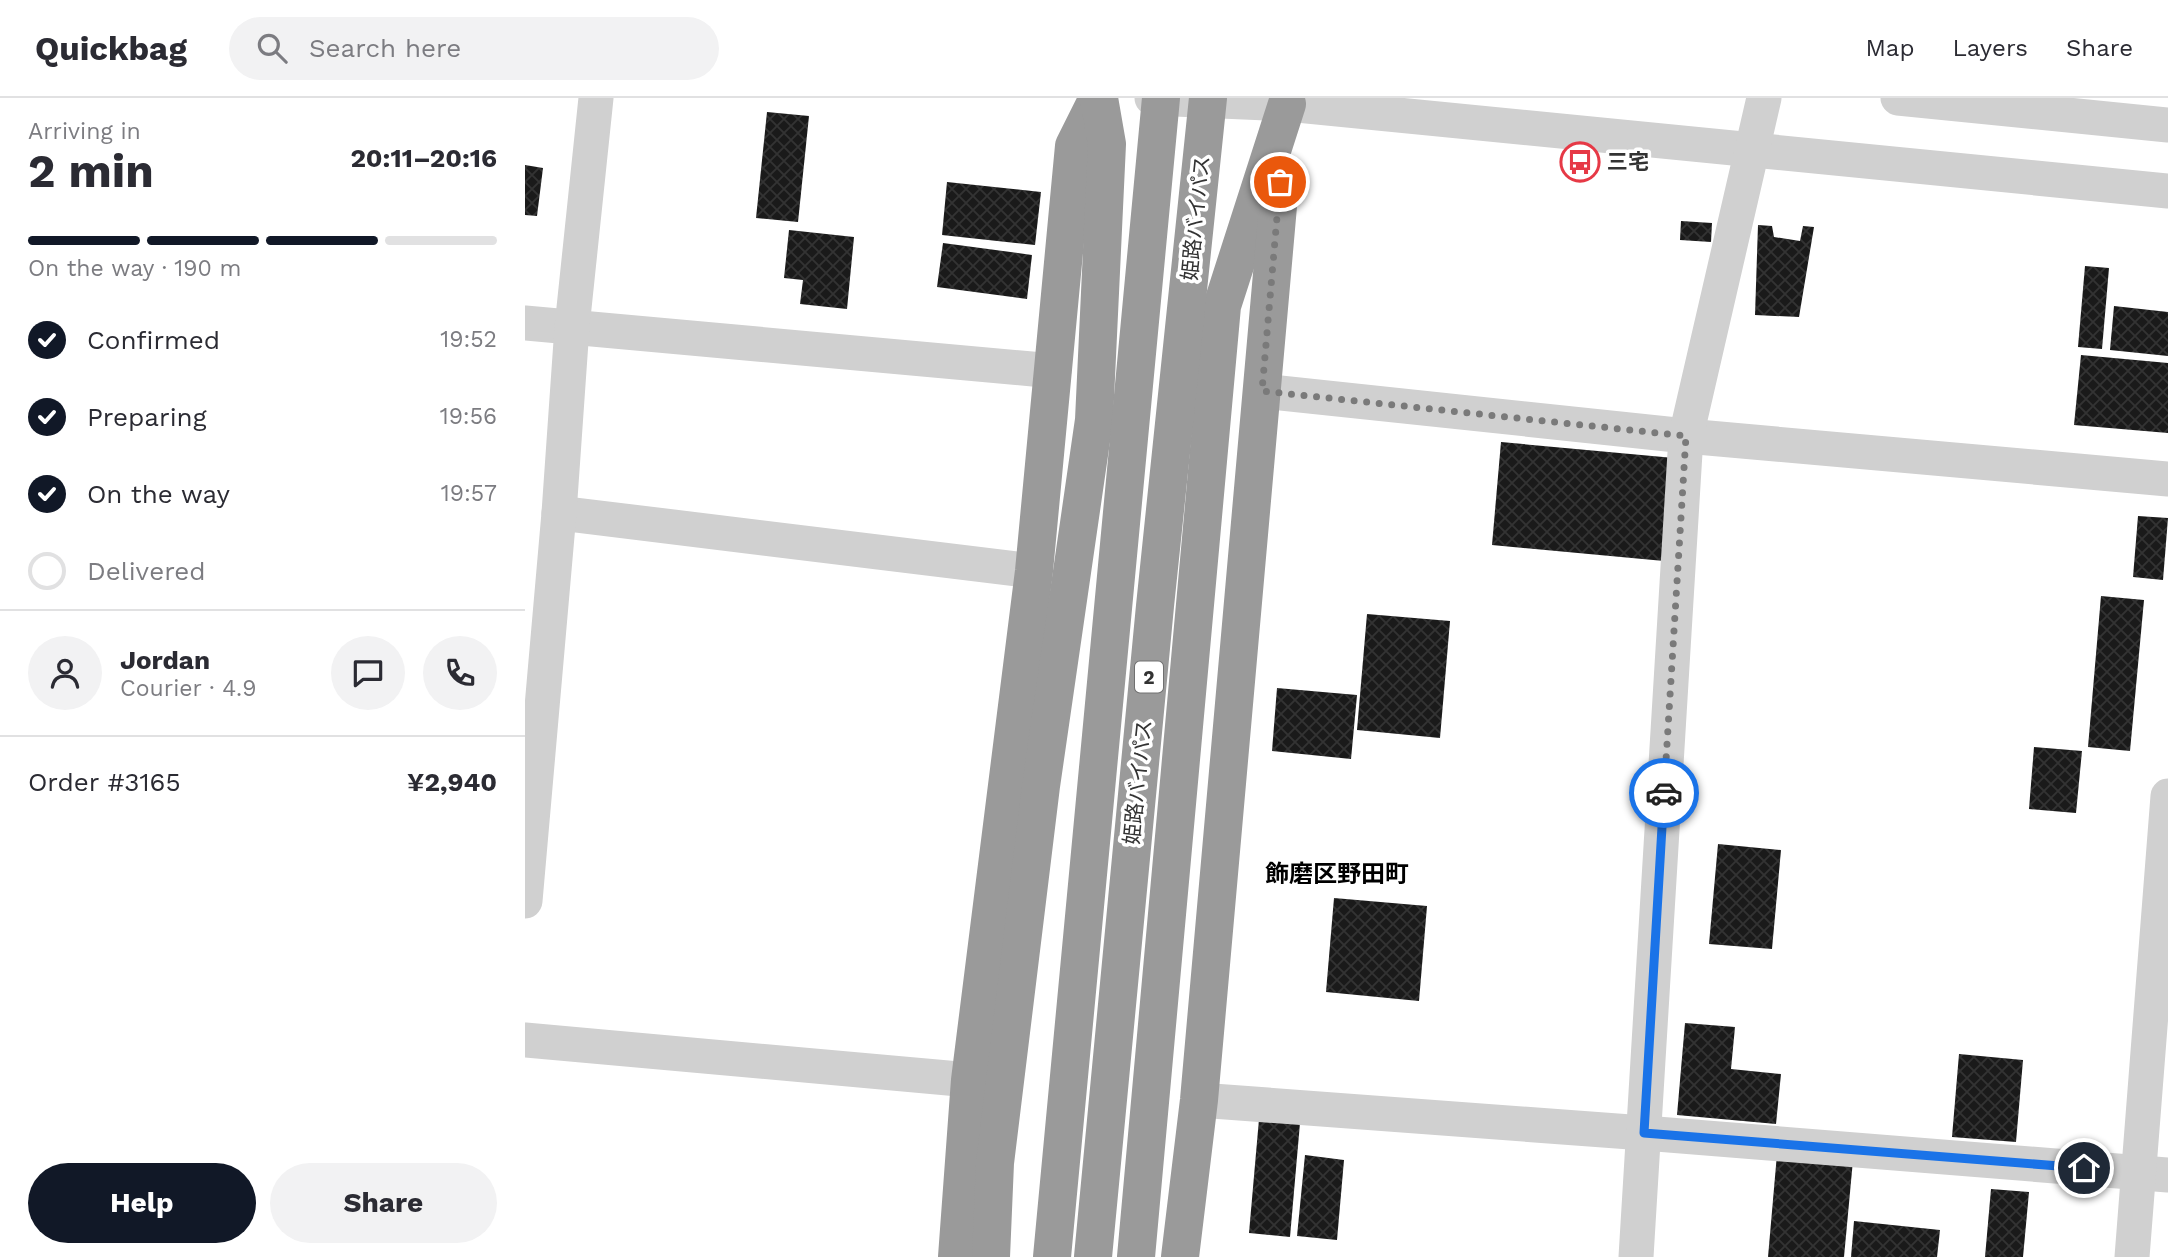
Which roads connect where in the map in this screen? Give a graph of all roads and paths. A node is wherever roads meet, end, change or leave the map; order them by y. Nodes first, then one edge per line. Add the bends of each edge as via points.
1 (596, 98) edge
2 (1098, 98) edge
3 (1152, 98) edge
4 (1161, 98) edge
5 (1208, 98) edge
6 (1765, 98) edge
7 (1898, 98) edge
8 (1287, 101) edge
9 (2168, 125) edge
10 (1752, 150) junction
11 (2168, 191) edge
12 (525, 323) edge
13 (572, 327) junction
14 (1054, 371) junction
15 (1262, 391) junction
16 (1686, 436) junction
17 (2168, 479) edge
18 (559, 513) junction
19 (1034, 571) junction
20 (535, 688) edge
21 (2168, 796) edge
22 (525, 901) edge
23 (525, 1040) edge
24 (970, 1080) junction
25 (1199, 1100) junction
26 (1644, 1133) junction
27 (2154, 1174) edge
28 (957, 1257) edge
29 (991, 1257) edge
30 (1052, 1257) edge
31 (1093, 1257) edge
32 (1136, 1257) edge
33 (1180, 1257) edge
34 (1636, 1257) edge
35 (2132, 1257) edge

1 - 13 street
2 - 14 highway via 1074,146
2 - 29 highway via 1107,144 1094,420 1041,786 995,1163
3 - 8 street
4 - 30 highway, 姫路バイパス / 2, bridge
5 - 31 highway, 姫路バイパス / 2, bridge
6 - 10 street
7 - 9 street
8 - 10 street
8 - 15 highway
8 - 32 highway via 1222,306
10 - 11 street
10 - 16 street
12 - 13 street
13 - 14 street
13 - 18 street
14 - 19 highway
15 - 16 street
15 - 25 highway
16 - 17 street
16 - 26 street
18 - 19 street
18 - 20 street
19 - 24 highway
20 - 22 street
21 - 27 street
23 - 24 street
24 - 28 highway
25 - 26 street
25 - 33 highway
26 - 27 street
26 - 34 street
27 - 35 street

